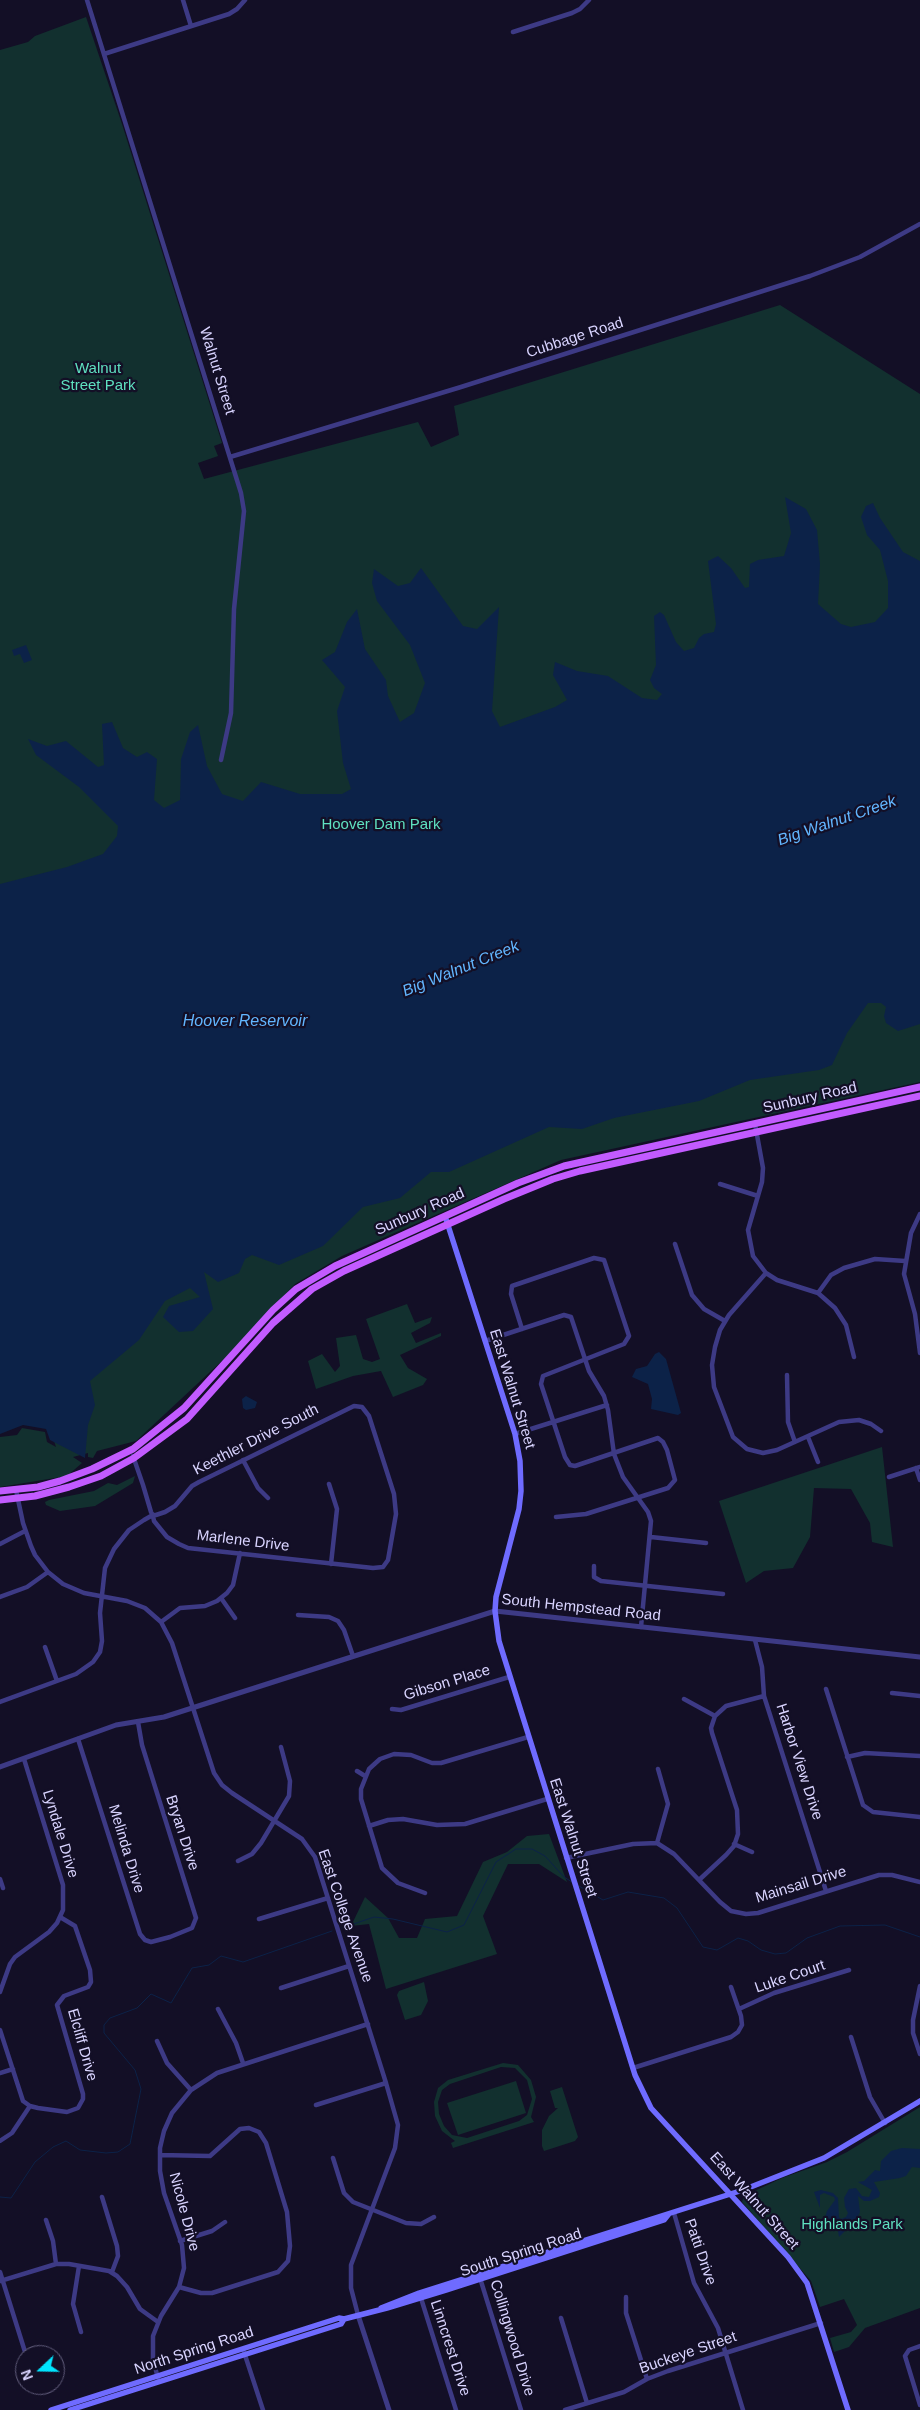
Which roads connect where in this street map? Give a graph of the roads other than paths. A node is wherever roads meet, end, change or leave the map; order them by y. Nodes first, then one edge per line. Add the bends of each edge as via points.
1 (87, 0) edge
2 (182, 0) edge
3 (245, 0) edge
4 (588, 0) edge
5 (191, 26) junction
6 (513, 32) dead end
7 (104, 54) junction
8 (920, 224) edge
9 (230, 457) junction
10 (221, 760) dead end
11 (920, 1087) edge
12 (920, 1096) edge
13 (756, 1128) junction
14 (720, 1184) dead end
15 (758, 1196) junction
16 (920, 1214) edge
17 (446, 1220) junction
18 (675, 1244) dead end
19 (905, 1261) junction
20 (766, 1273) junction
21 (818, 1293) junction
22 (725, 1321) junction
23 (522, 1329) junction
24 (485, 1341) junction
25 (920, 1352) edge
26 (854, 1357) dead end
27 (585, 1359) junction
28 (787, 1375) dead end
29 (607, 1405) junction
30 (554, 1422) junction
31 (881, 1431) dead end
32 (515, 1434) junction
33 (808, 1436) junction
34 (795, 1442) junction
35 (743, 1447) junction
36 (131, 1450) junction
37 (739, 1452) dead end
38 (614, 1454) junction
39 (134, 1458) junction
40 (243, 1460) junction
41 (818, 1462) dead end
42 (918, 1468) edge
43 (889, 1477) dead end
44 (920, 1480) edge
45 (329, 1484) dead end
46 (16, 1490) junction
47 (0, 1491) edge
48 (18, 1498) junction
49 (268, 1498) dead end
50 (639, 1498) junction
51 (0, 1500) edge
52 (153, 1516) junction
53 (556, 1517) dead end
54 (25, 1531) junction
55 (651, 1537) junction
56 (706, 1543) dead end
57 (0, 1544) edge
58 (240, 1554) junction
59 (331, 1564) junction
60 (594, 1566) dead end
61 (382, 1567) joint
62 (48, 1572) junction
63 (646, 1586) junction
64 (723, 1594) dead end
65 (0, 1597) edge
66 (102, 1597) junction
67 (221, 1598) junction
68 (495, 1611) junction
69 (298, 1615) dead end
70 (235, 1618) dead end
71 (161, 1622) junction
72 (642, 1627) junction
73 (755, 1640) junction
74 (45, 1647) dead end
75 (353, 1656) junction
76 (920, 1657) edge
77 (509, 1677) junction
78 (57, 1681) junction
79 (826, 1689) dead end
80 (892, 1693) dead end
81 (764, 1696) junction
82 (920, 1696) edge
83 (684, 1699) dead end
84 (0, 1702) edge
85 (193, 1708) junction
86 (392, 1709) dead end
87 (715, 1716) junction
88 (138, 1722) junction
89 (528, 1737) junction
90 (78, 1739) junction
91 (281, 1747) dead end
92 (920, 1756) edge
93 (847, 1757) junction
94 (24, 1759) junction
95 (0, 1767) edge
96 (658, 1769) dead end
97 (357, 1771) dead end
98 (365, 1776) junction
99 (547, 1799) junction
100 (920, 1817) edge
101 (275, 1821) junction
102 (369, 1826) junction
103 (657, 1843) junction
104 (734, 1844) junction
105 (752, 1852) dead end
106 (566, 1858) junction
107 (238, 1861) dead end
108 (0, 1879) edge
109 (699, 1880) junction
110 (920, 1882) edge
111 (3, 1888) dead end
112 (826, 1891) junction
113 (424, 1893) dead end
114 (328, 1898) junction
115 (60, 1917) junction
116 (259, 1919) dead end
117 (170, 1937) joint
118 (349, 1966) junction
119 (849, 1970) dead end
120 (0, 1974) edge
121 (6, 1976) junction
122 (920, 1986) edge
123 (731, 1987) dead end
124 (281, 1988) dead end
125 (0, 1992) edge
126 (218, 2009) dead end
127 (739, 2009) junction
128 (368, 2024) junction
129 (0, 2030) edge
130 (851, 2037) dead end
131 (157, 2041) dead end
132 (920, 2054) edge
133 (243, 2064) junction
134 (633, 2068) junction
135 (13, 2069) junction
136 (0, 2073) edge
137 (386, 2083) junction
138 (191, 2090) junction
139 (920, 2101) edge
140 (316, 2105) dead end
141 (30, 2106) junction
142 (885, 2123) junction
143 (0, 2141) edge
144 (160, 2155) junction
145 (332, 2158) dead end
146 (731, 2194) junction
147 (102, 2196) dead end
148 (371, 2209) junction
149 (671, 2214) junction
150 (434, 2217) dead end
151 (46, 2220) dead end
152 (225, 2222) dead end
153 (180, 2241) junction
154 (56, 2264) junction
155 (79, 2266) junction
156 (0, 2272) edge
157 (112, 2272) junction
158 (479, 2277) junction
159 (1, 2280) edge
160 (179, 2287) junction
161 (420, 2295) junction
162 (626, 2297) dead end
163 (358, 2315) junction
164 (560, 2318) dead end
165 (158, 2322) junction
166 (822, 2323) junction
167 (81, 2332) dead end
168 (23, 2345) edge
169 (920, 2346) edge
170 (244, 2352) junction
171 (726, 2353) junction
172 (159, 2379) junction
173 (647, 2379) junction
174 (587, 2403) junction
175 (920, 2405) edge
176 (81, 2406) edge
177 (51, 2410) edge
178 (70, 2410) edge
179 (263, 2410) edge
180 (389, 2410) edge
181 (456, 2410) edge
182 (521, 2410) edge
183 (565, 2410) edge
184 (743, 2410) edge
185 (848, 2410) edge

1 - 7 street, Walnut Street
2 - 5 street
3 - 5 street via 229,14
4 - 6 street via 572,14
5 - 7 street
7 - 9 street, Walnut Street
8 - 9 street, Cubbage Road via 860,256 810,276
9 - 10 street, Walnut Street via 244,511 234,609 231,713
11 - 13 main road, Sunbury Road
12 - 13 main road, Sunbury Road
13 - 15 street via 763,1168
13 - 17 main road, Sunbury Road via 706,1144 553,1179
13 - 17 main road, Sunbury Road via 564,1166 518,1183 502,1196
14 - 15 street
15 - 20 street via 748,1239 753,1256
16 - 19 street via 911,1233
17 - 24 main road, East Walnut Street
17 - 36 main road, Sunbury Road via 335,1266 296,1289 184,1408
17 - 39 main road, Sunbury Road via 344,1271 295,1302 272,1323 187,1419
18 - 22 street via 692,1295 704,1309
19 - 21 street via 875,1259 844,1268 830,1275
19 - 25 street via 904,1282 915,1314
20 - 21 street via 777,1280
20 - 22 street
21 - 26 street via 840,1314
22 - 35 street via 715,1347 713,1380 730,1432
23 - 24 street
23 - 27 street via 564,1315 570,1316
23 - 27 street via 511,1294 512,1286 602,1258 629,1336 624,1344
24 - 32 main road, East Walnut Street
27 - 29 street
27 - 30 street via 547,1373 541,1380
28 - 34 street via 788,1422
29 - 30 street
29 - 38 street
30 - 32 street
30 - 38 street via 570,1465
31 - 33 street via 859,1420 839,1422
32 - 68 main road, East Walnut Street via 521,1491
33 - 34 street
33 - 41 street
34 - 35 street via 763,1453
35 - 37 street
36 - 39 street, Marlene Drive
36 - 46 main road, Sunbury Road via 60,1481
38 - 50 street via 623,1477
38 - 50 street via 655,1439 663,1442 674,1484
39 - 48 main road, Sunbury Road via 101,1476
39 - 52 street, Marlene Drive
40 - 49 street via 258,1488
40 - 52 street, Keethler Drive South via 192,1486 175,1506
40 - 61 street, Keethler Drive South via 354,1406 362,1408 369,1416 394,1494 396,1514 388,1560
42 - 43 street
42 - 44 street
45 - 59 street via 337,1509
46 - 47 main road, Sunbury Road
46 - 48 street, East College Avenue
48 - 51 main road, Sunbury Road
48 - 54 street, East College Avenue
50 - 53 street via 586,1514
50 - 55 street via 651,1521
52 - 58 street, Marlene Drive via 164,1534 188,1548
52 - 66 street, Keethler Drive South via 128,1530 114,1549 105,1568
54 - 57 street
54 - 62 street, East College Avenue via 35,1555
55 - 56 street
55 - 63 street
58 - 59 street, Marlene Drive
58 - 67 street via 233,1586
59 - 61 street, Marlene Drive
60 - 63 street via 598,1581
62 - 65 street via 27,1587
62 - 66 street, East College Avenue via 71,1588
63 - 64 street
63 - 72 street
66 - 71 street, East College Avenue via 135,1604 150,1611
66 - 78 street, Keethler Drive South via 100,1652 93,1662 76,1674
67 - 70 street
67 - 71 street via 205,1606 180,1608
68 - 72 street, South Hempstead Road
68 - 75 street, South Hempstead Road
68 - 77 main road, East Walnut Street
69 - 75 street via 329,1617 338,1621
71 - 85 street, East College Avenue via 172,1643
72 - 73 street, South Hempstead Road
73 - 76 street, South Hempstead Road
73 - 81 street, Harbor View Drive via 762,1667
74 - 78 street
75 - 85 street, South Hempstead Road
77 - 86 street, Gibson Place via 400,1710
77 - 89 main road, East Walnut Street
78 - 84 street, Keethler Drive South
79 - 93 street
80 - 82 street
81 - 87 street via 726,1706
81 - 112 street, Harbor View Drive
83 - 87 street
85 - 88 street, South Hempstead Road
85 - 101 street, East College Avenue via 212,1768 222,1784
87 - 104 street via 712,1733 737,1810 738,1834
88 - 90 street, South Hempstead Road via 116,1725
88 - 117 street, Bryan Drive via 142,1745 196,1918 192,1928
89 - 98 street via 441,1763 432,1763 411,1754 394,1754 380,1759
89 - 99 main road, East Walnut Street
90 - 94 street, South Hempstead Road
90 - 117 street, Melinda Drive via 140,1934 151,1942
91 - 101 street via 290,1788
92 - 93 street via 865,1753
93 - 100 street via 861,1800 868,1810
94 - 95 street, South Hempstead Road
94 - 115 street, Lyndale Drive via 63,1885
96 - 103 street via 668,1804
97 - 98 street
98 - 102 street via 361,1799
99 - 102 street via 465,1824 438,1825 403,1819
99 - 106 main road, East Walnut Street
101 - 107 street via 252,1854
101 - 114 street, East College Avenue via 302,1839 308,1847 317,1863
102 - 113 street via 387,1873 398,1883
103 - 106 street via 639,1843
103 - 109 street, Mainsail Drive via 668,1849
104 - 105 street
104 - 109 street
106 - 134 main road, East Walnut Street
108 - 111 street
109 - 112 street, Mainsail Drive via 732,1911 746,1914
110 - 112 street, Mainsail Drive via 879,1875
114 - 116 street
114 - 118 street, East College Avenue
115 - 121 street via 49,1932 15,1957
115 - 141 street, Elcliff Drive via 75,1926 90,1970 88,1987 64,1996 57,2005 83,2099 78,2108 67,2112
118 - 124 street
118 - 128 street, East College Avenue
119 - 127 street, Luke Court via 774,1993
120 - 121 street
121 - 125 street
122 - 132 street via 913,2033
123 - 127 street
126 - 133 street
127 - 134 street via 742,2025 731,2037
128 - 133 street, Nicole Drive
128 - 137 street, East College Avenue
129 - 135 street
130 - 142 street via 870,2097
131 - 138 street via 167,2063
133 - 138 street, Nicole Drive via 216,2073
134 - 146 main road, East Walnut Street via 640,2089 652,2108
135 - 136 street
135 - 141 street via 23,2101
137 - 140 street
137 - 148 street, East College Avenue via 398,2135
138 - 144 street, Nicole Drive via 167,2125
139 - 142 main road, South Spring Road
141 - 143 street via 12,2133
142 - 146 main road, South Spring Road via 824,2158
144 - 153 street, Nicole Drive via 162,2182
144 - 160 street via 210,2156 240,2130 248,2128 259,2132 266,2143 288,2212 288,2261 278,2272 212,2293
145 - 148 street via 347,2198
146 - 149 main road, South Spring Road
146 - 166 main road, East Walnut Street via 801,2273
147 - 157 street via 117,2246 118,2256
148 - 150 street via 421,2224
148 - 163 street, East College Avenue via 351,2265 351,2288
149 - 158 main road, South Spring Road
149 - 171 street, Patti Drive via 694,2283 714,2318
151 - 154 street
152 - 153 street via 212,2231
153 - 160 street, Nicole Drive via 184,2268
154 - 155 street
154 - 159 street
155 - 157 street
155 - 167 street via 73,2304
156 - 159 street
157 - 165 street via 127,2287 140,2309
158 - 161 main road, South Spring Road
158 - 182 street, Collingwood Drive
159 - 168 street
160 - 165 street, Nicole Drive
161 - 163 main road, South Spring Road
161 - 181 street, Linncrest Drive
162 - 173 street via 626,2314
163 - 170 main road, North Spring Road via 339,2318
163 - 180 street, East College Avenue
164 - 174 street
165 - 172 street, Nicole Drive via 152,2346
166 - 171 street, Buckeye Street
166 - 185 main road, East Walnut Street
169 - 175 street via 909,2350 905,2356
170 - 172 main road, North Spring Road
170 - 179 street
171 - 173 street, Buckeye Street
171 - 184 street, Patti Drive
172 - 176 main road, North Spring Road
173 - 174 street, Buckeye Street via 624,2392
174 - 183 street, Buckeye Street
176 - 177 main road, North Spring Road
176 - 178 main road, North Spring Road

